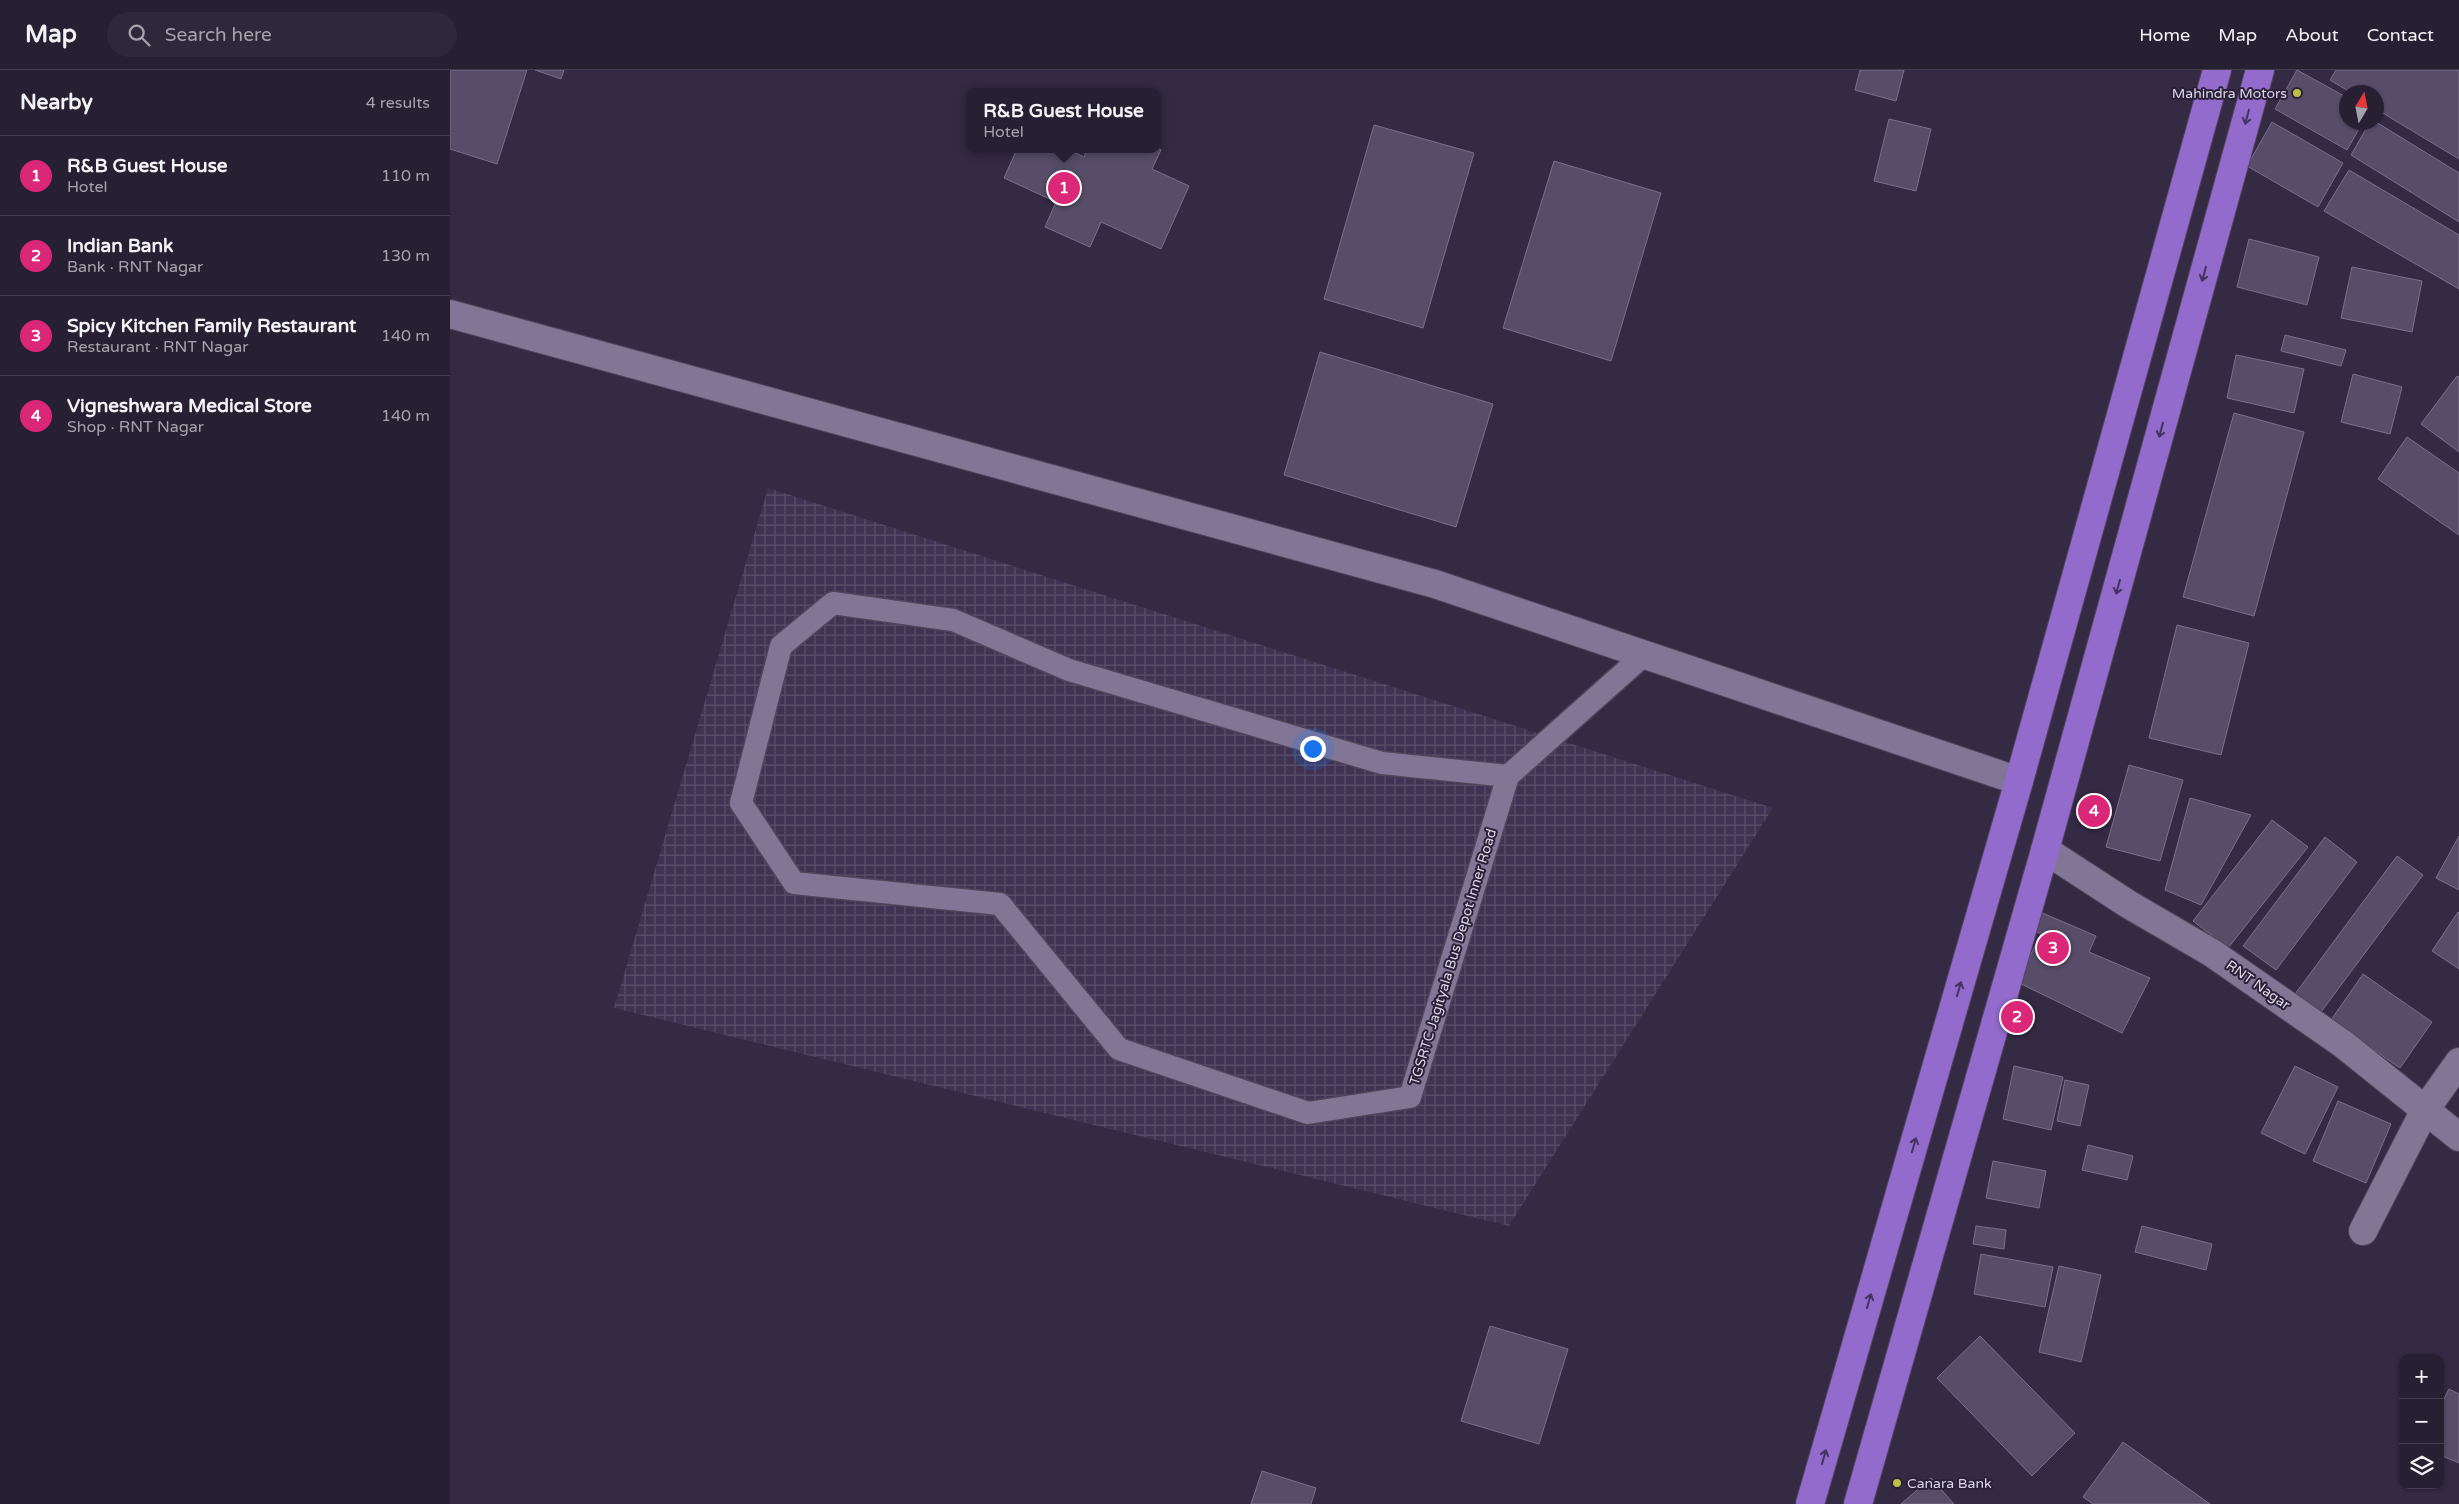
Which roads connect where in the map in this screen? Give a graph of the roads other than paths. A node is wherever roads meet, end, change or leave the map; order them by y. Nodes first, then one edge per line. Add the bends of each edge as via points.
1 (2217, 70) edge
2 (2260, 70) edge
3 (450, 314) edge
4 (1645, 654) junction
5 (1508, 776) junction
6 (2019, 781) junction
7 (2045, 850) junction
8 (2459, 1062) edge
9 (2425, 1110) junction
10 (2459, 1137) edge
11 (2363, 1231) dead end
12 (1810, 1504) edge
13 (1858, 1504) edge

1 - 6 highway
2 -> 7 highway
3 - 4 street via 1435,584
4 - 5 lane
4 - 6 street
5 - 5 lane, TGSRTC Jagityala Bus Depot Inner Road via 1410,1097 1308,1113 1119,1049 1000,904 794,883 742,803 781,646 833,603 953,620 1069,670 1382,763
12 -> 6 highway
7 - 9 street, RNT Nagar via 2212,953 2343,1044
7 - 13 highway
8 - 9 street
9 - 10 street, RNT Nagar
9 - 11 street

